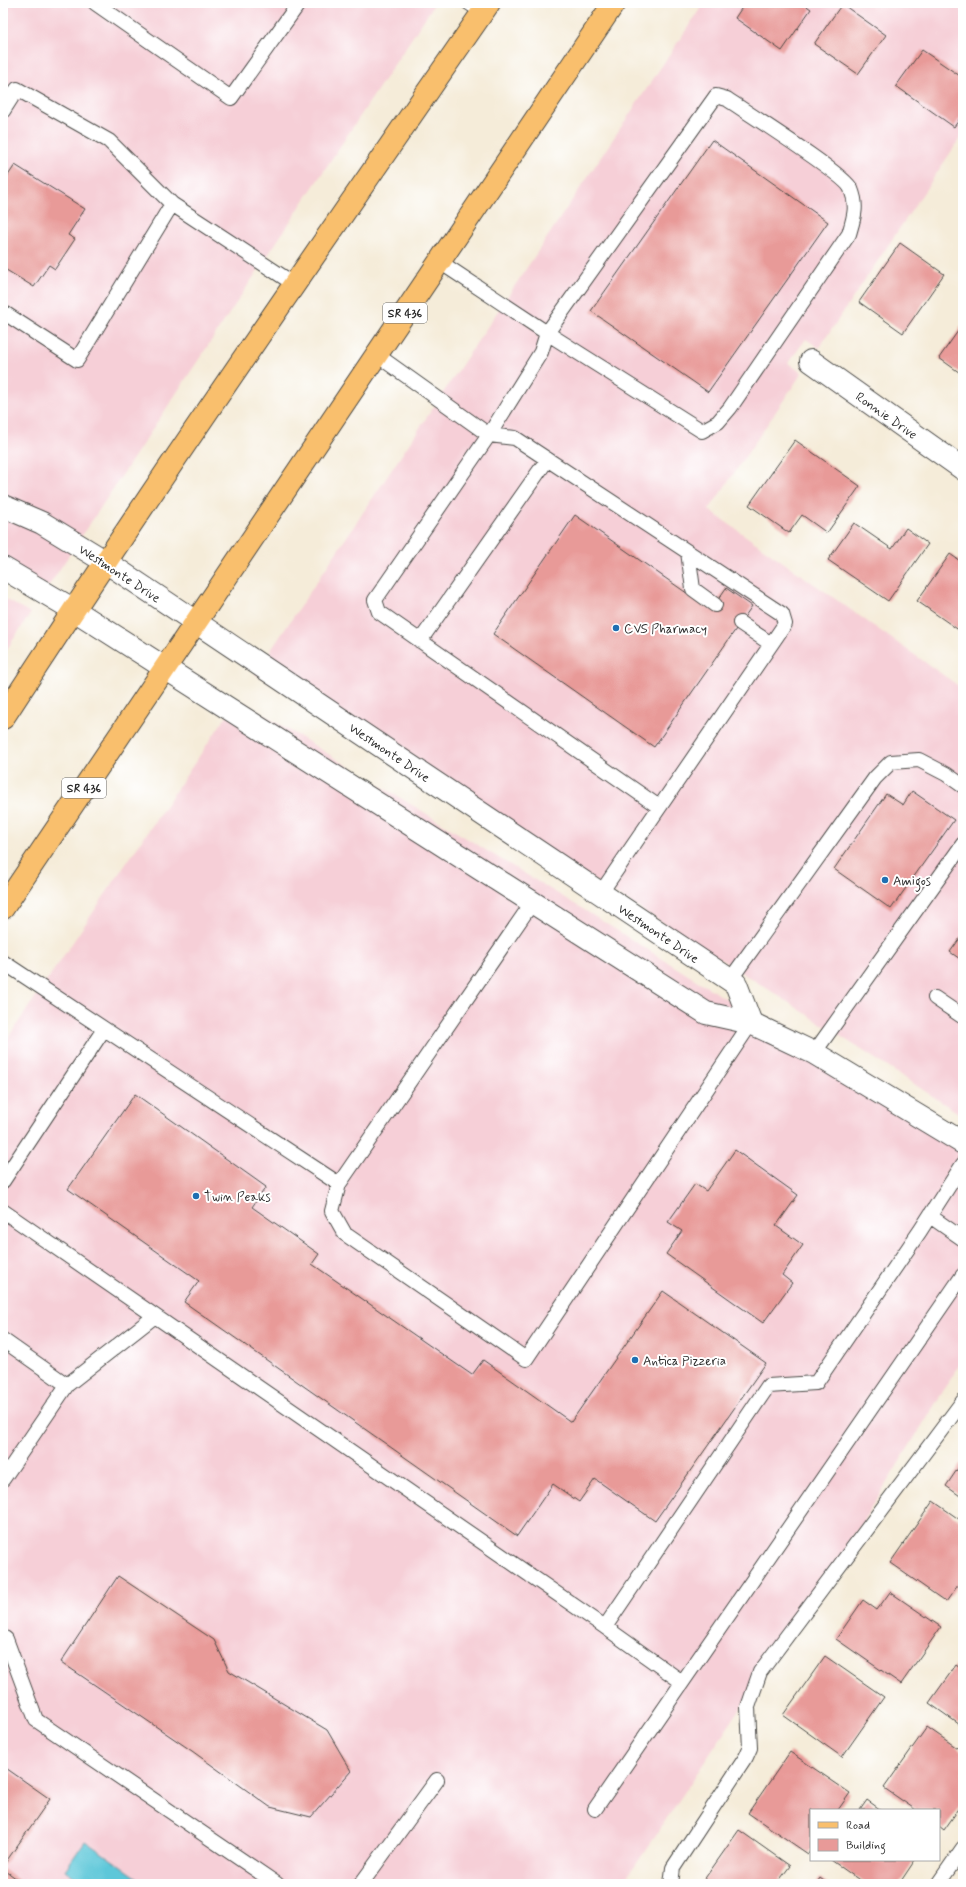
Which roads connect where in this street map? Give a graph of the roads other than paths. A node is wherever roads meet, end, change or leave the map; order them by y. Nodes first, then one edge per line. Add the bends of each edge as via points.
1 (95, 3) edge
2 (299, 3) edge
3 (614, 3) edge
4 (480, 6) edge
5 (3, 111) edge
6 (172, 204) junction
7 (440, 262) junction
8 (294, 284) junction
9 (3, 312) edge
10 (547, 333) junction
11 (377, 355) junction
12 (811, 361) dead end
13 (489, 435) junction
14 (547, 460) junction
15 (963, 469) edge
16 (3, 506) edge
17 (688, 552) junction
18 (106, 562) junction
19 (3, 568) edge
20 (715, 605) dead end
21 (74, 610) junction
22 (195, 623) junction
23 (740, 623) dead end
24 (420, 641) junction
25 (771, 644) junction
26 (164, 668) junction
27 (3, 718) edge
28 (963, 786) edge
29 (659, 807) junction
30 (963, 844) edge
31 (600, 894) junction
32 (532, 903) junction
33 (3, 908) edge
34 (3, 962) edge
35 (730, 980) junction
36 (935, 998) dead end
37 (963, 1018) edge
38 (751, 1024) junction
39 (104, 1029) junction
40 (814, 1053) junction
41 (963, 1143) edge
42 (963, 1164) edge
43 (3, 1180) edge
44 (339, 1184) junction
45 (3, 1211) edge
46 (930, 1216) junction
47 (963, 1239) edge
48 (963, 1276) edge
49 (155, 1316) junction
50 (3, 1340) edge
51 (67, 1385) junction
52 (963, 1400) edge
53 (3, 1479) edge
54 (605, 1627) junction
55 (4, 1640) edge
56 (682, 1682) junction
57 (438, 1780) dead end
58 (595, 1809) dead end
59 (963, 1848) edge
60 (277, 1884) edge
61 (361, 1884) edge
62 (671, 1884) edge
63 (938, 1884) edge

1 - 2 lane via 231,98
3 - 7 main road, SR 436
4 - 8 main road
5 - 6 lane via 17,89 109,141
6 - 8 lane
6 - 9 lane via 77,360
7 - 10 lane
7 - 11 main road, SR 436
8 - 18 main road
10 - 10 lane via 716,96 727,99 824,165 851,188 856,211 849,234 730,408 718,422 702,431
10 - 13 lane via 542,352
11 - 13 lane
11 - 22 main road, SR 436
12 - 15 street, Ronnie Drive
13 - 14 lane via 515,438
13 - 24 lane via 375,600 379,612
14 - 17 lane
14 - 24 lane
16 - 18 street, Westmonte Drive via 42,523
17 - 20 lane via 693,589
17 - 25 lane via 782,614 785,624
18 - 21 main road
18 - 22 street, Westmonte Drive
19 - 21 street
21 - 26 street
21 - 27 main road
22 - 26 main road, SR 436
22 - 31 street, Westmonte Drive
23 - 25 lane
24 - 29 lane
25 - 29 lane
26 - 32 street
26 - 33 main road, SR 436
28 - 35 lane via 919,760 891,762 875,778
29 - 31 lane
30 - 40 lane
31 - 35 street, Westmonte Drive
32 - 38 street via 706,1013
32 - 44 lane
34 - 39 lane
35 - 38 street, Westmonte Drive via 736,984
36 - 37 lane
38 - 40 street
38 - 44 lane via 526,1359 345,1234 332,1211
39 - 43 lane
39 - 44 lane
40 - 41 street
42 - 46 lane
45 - 49 lane
46 - 47 lane
46 - 54 lane via 816,1383 768,1386
48 - 56 lane
49 - 51 lane
49 - 54 lane
50 - 51 lane
51 - 53 lane
52 - 62 lane via 760,1672 748,1708 750,1748 673,1868
54 - 56 lane
55 - 60 lane via 36,1720
56 - 58 lane
57 - 61 lane
59 - 63 lane

